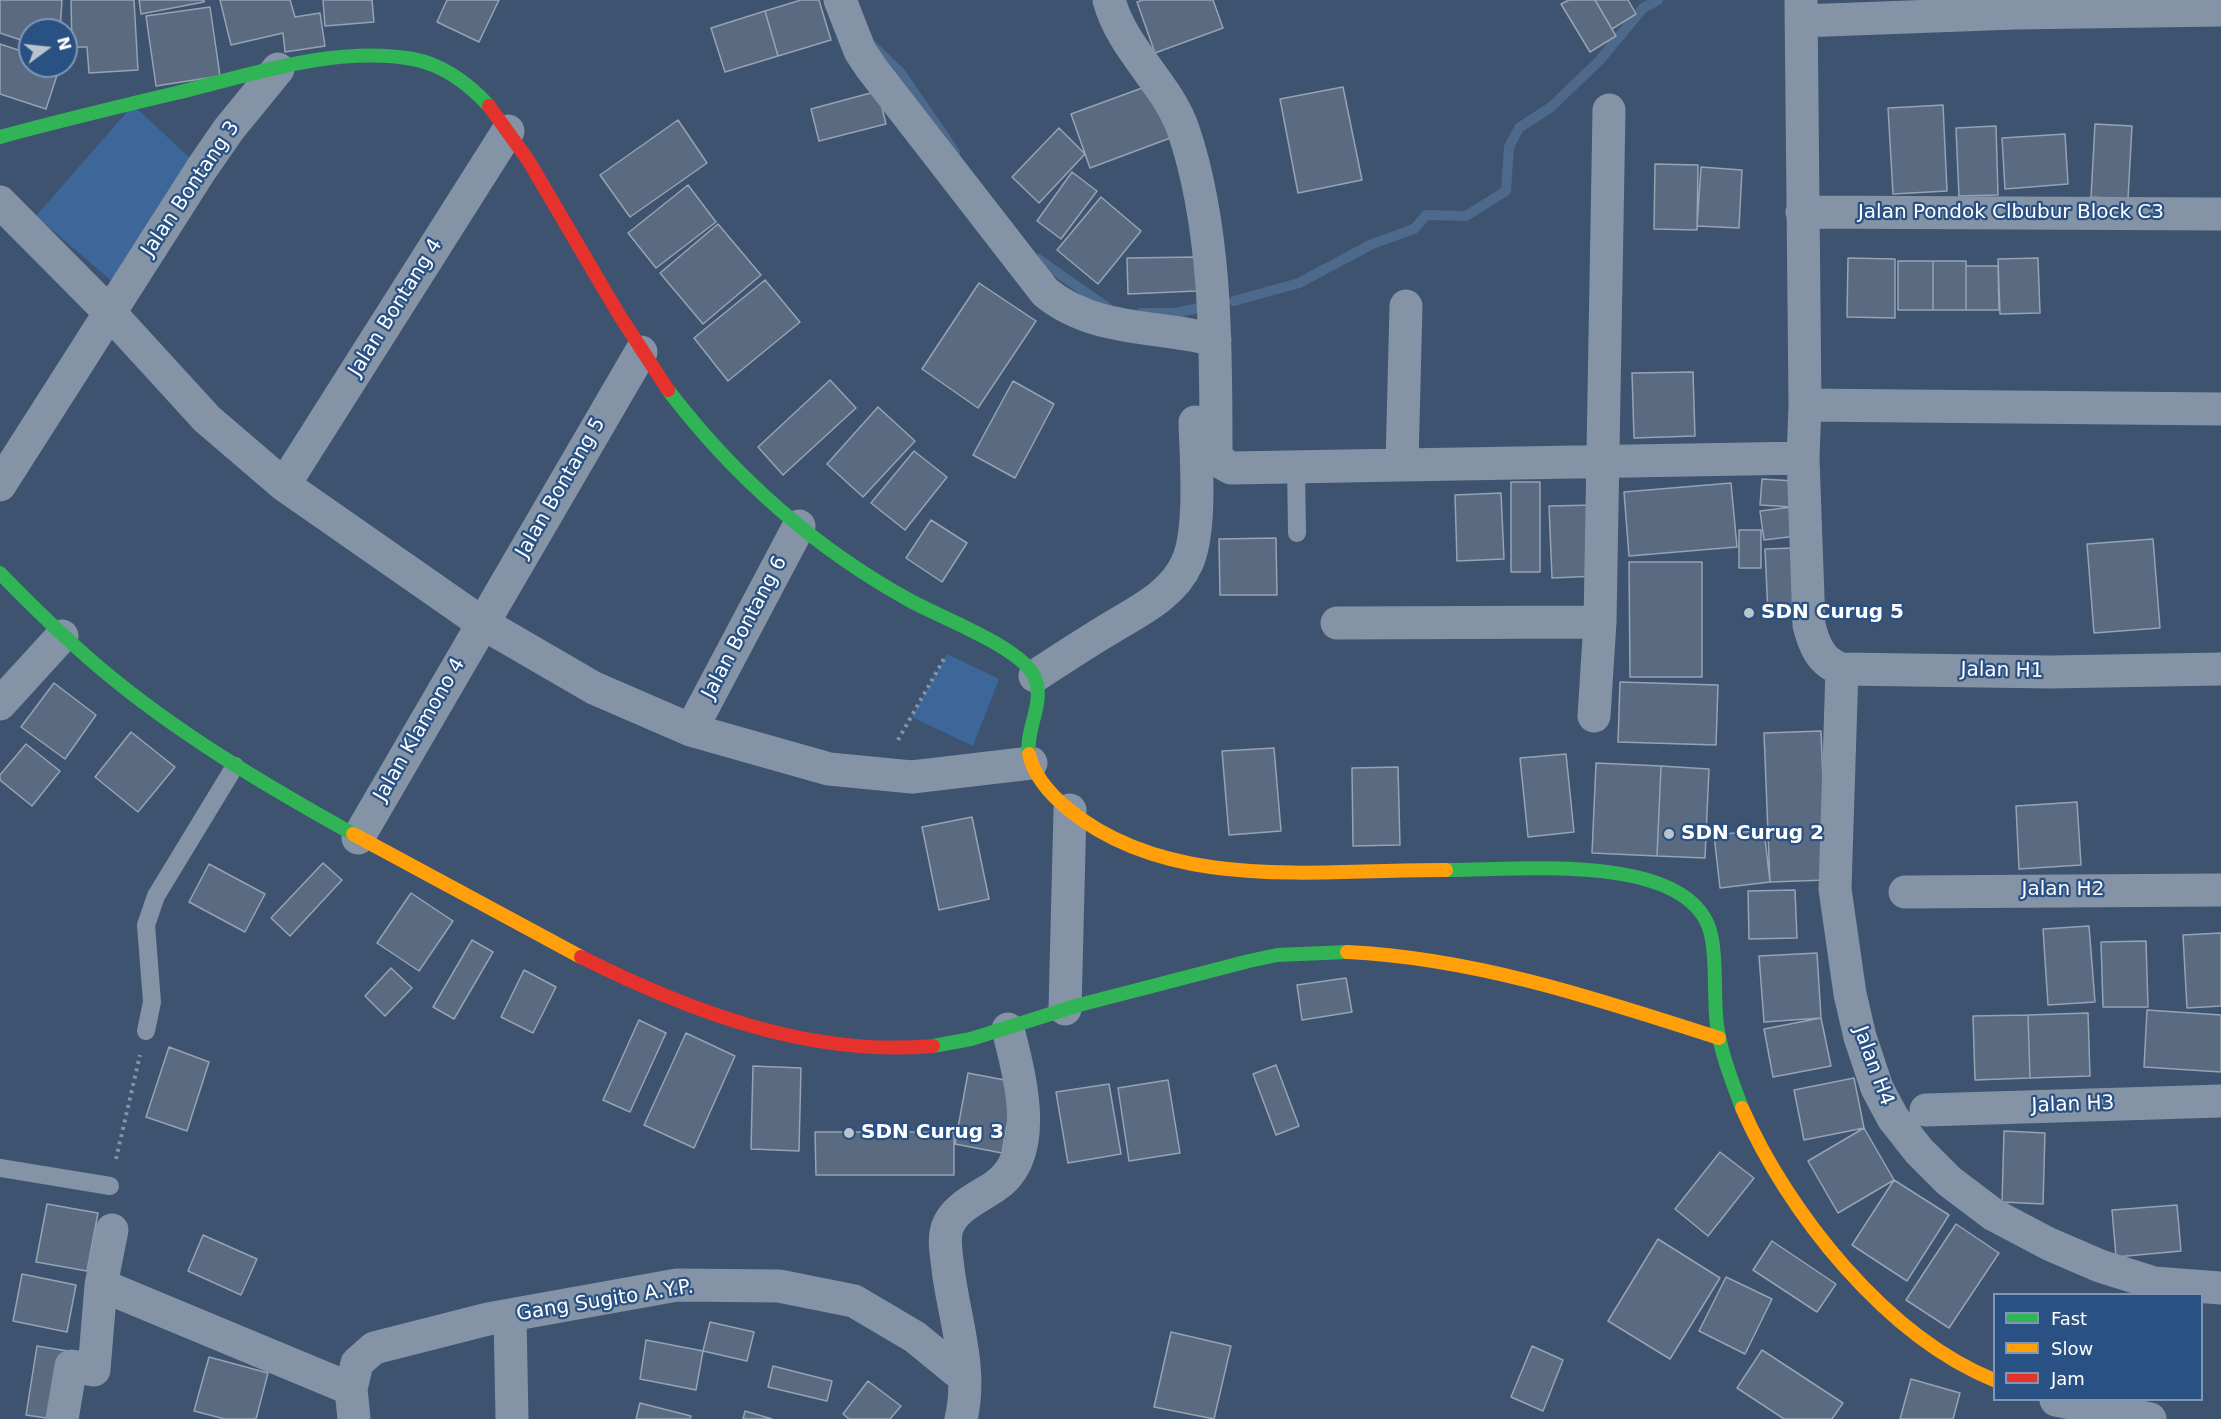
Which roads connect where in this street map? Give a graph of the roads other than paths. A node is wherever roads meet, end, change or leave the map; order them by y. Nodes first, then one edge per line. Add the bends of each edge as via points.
1 (840, 0) edge
2 (1109, 0) edge
3 (2015, 6) edge
4 (2212, 7) edge
5 (1801, 10) edge
6 (278, 69) junction
7 (1609, 110) dead end
8 (508, 131) junction
9 (0, 137) edge
10 (0, 202) edge
11 (1802, 212) junction
12 (2221, 214) edge
13 (1406, 306) dead end
14 (110, 313) junction
15 (1208, 320) junction
16 (641, 352) junction
17 (1805, 405) junction
18 (2221, 410) edge
19 (1803, 458) junction
20 (1602, 460) junction
21 (1402, 463) junction
22 (1296, 467) junction
23 (0, 485) edge
24 (284, 485) junction
25 (799, 526) junction
26 (1297, 533) dead end
27 (0, 573) edge
28 (1599, 622) junction
29 (482, 623) junction
30 (1337, 623) dead end
31 (62, 636) junction
32 (1842, 669) junction
33 (2221, 669) edge
34 (1035, 676) junction
35 (0, 704) edge
36 (1594, 716) dead end
37 (691, 730) junction
38 (1031, 763) junction
39 (235, 766) junction
40 (1070, 810) junction
41 (358, 838) junction
42 (2221, 890) edge
43 (1905, 892) dead end
44 (1065, 1010) junction
45 (1008, 1029) junction
46 (146, 1031) road end
47 (1719, 1038) junction
48 (2221, 1101) edge
49 (1926, 1110) dead end
50 (0, 1168) edge
51 (110, 1186) road end
52 (112, 1230) dead end
53 (101, 1285) junction
54 (2221, 1288) edge
55 (510, 1316) junction
56 (965, 1378) junction
57 (1993, 1379) edge
58 (2061, 1401) edge
59 (353, 1404) edge
60 (62, 1419) edge
61 (512, 1419) edge
62 (962, 1419) edge
63 (2150, 1419) edge

1 - 15 street via 866,60 1045,292 1079,314 1107,322
2 - 15 street via 1115,21 1164,93 1182,129 1198,189
3 - 4 street
3 - 5 street
5 - 11 street
6 - 8 street via 368,58 424,62 440,67 480,94
6 - 9 street
6 - 14 street, Jalan Bontang 3 via 215,149
7 - 20 street
8 - 16 street
8 - 24 street, Jalan Bontang 4
10 - 14 street
11 - 12 street, Jalan Pondok Clbubur Block C3
11 - 17 street
13 - 21 street
14 - 23 street, Jalan Bontang 3
14 - 24 street via 207,419
15 - 22 street via 1216,453 1231,468
15 - 34 street via 1194,536 1188,562 1179,578 1159,597
16 - 25 street via 692,422 755,488
16 - 29 street, Jalan Bontang 5
17 - 18 street
17 - 19 street
19 - 20 street
19 - 32 street via 1809,625 1823,658
20 - 21 street
20 - 28 street
21 - 22 street
22 - 26 lane
24 - 29 street
25 - 34 street via 872,578 999,647
25 - 37 street, Jalan Bontang 6
27 - 31 street
28 - 30 street
28 - 36 street
29 - 37 street via 594,688
29 - 41 street, Jalan Klamono 4
31 - 35 street
31 - 39 street via 128,692
32 - 33 street, Jalan H1
32 - 54 street, Jalan H4 via 1835,889 1860,1037 1877,1088 1893,1118 1918,1151 1949,1181 1994,1215 2049,1244 2154,1283
34 - 38 street via 1038,690 1029,745
37 - 38 street via 829,769 877,774 912,777
38 - 40 street via 1055,797
39 - 41 street
39 - 46 lane via 162,886 146,925 152,1002
40 - 44 street
40 - 47 street via 1120,841 1176,860 1309,873 1578,871 1658,882 1699,910 1708,925
41 - 45 street via 603,968 693,1009 746,1027 829,1044 898,1048 918,1048
42 - 43 street, Jalan H2
44 - 45 street
44 - 47 street via 1278,955 1321,951 1365,953 1476,969
45 - 56 street via 1022,1083 1020,1150 1014,1167 1000,1183 959,1210 947,1228 948,1268
47 - 57 street via 1754,1139 1817,1236 1875,1297 1931,1347 1958,1366
48 - 49 street, Jalan H3
50 - 51 lane
52 - 53 street
53 - 59 street
53 - 60 street via 93,1370 71,1366
55 - 56 street, Gang Sugito A.Y.P. via 677,1285 779,1286 854,1301 915,1337
55 - 59 street, Gang Sugito A.Y.P. via 374,1348 357,1363
55 - 61 street
56 - 62 street
58 - 63 street

